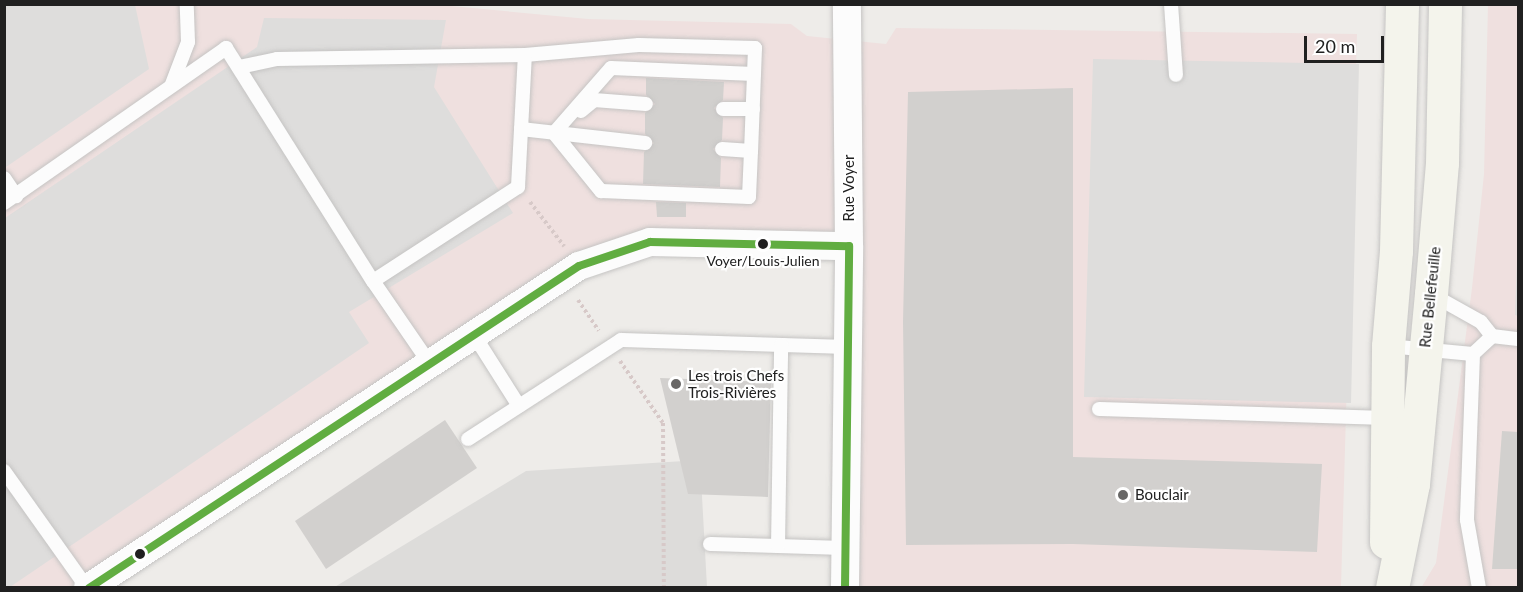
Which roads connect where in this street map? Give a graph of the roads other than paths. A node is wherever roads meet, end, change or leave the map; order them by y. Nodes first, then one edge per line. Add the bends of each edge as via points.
1 (187, 4) edge
2 (847, 4) edge
3 (1171, 4) edge
4 (1402, 4) edge
5 (1445, 4) edge
6 (525, 55) junction
7 (239, 67) junction
8 (754, 74) junction
9 (1176, 75) dead end
10 (171, 86) junction
11 (646, 104) dead end
12 (723, 109) dead end
13 (753, 109) junction
14 (521, 129) junction
15 (554, 133) junction
16 (645, 143) dead end
17 (722, 149) dead end
18 (751, 151) junction
19 (4, 178) edge
20 (10, 200) edge
21 (849, 246) junction
22 (373, 281) junction
23 (1431, 294) junction
24 (474, 335) junction
25 (1492, 336) junction
26 (1518, 339) edge
27 (781, 345) junction
28 (1388, 346) junction
29 (848, 347) junction
30 (1425, 350) junction
31 (1473, 354) junction
32 (430, 364) junction
33 (519, 406) junction
34 (1099, 409) dead end
35 (1403, 419) junction
36 (468, 439) dead end
37 (4, 471) edge
38 (710, 544) dead end
39 (778, 546) junction
40 (845, 548) junction
41 (88, 588) edge
42 (844, 588) edge
43 (1386, 588) edge
44 (1392, 588) edge
45 (1479, 588) edge

1 - 10 lane via 188,42
2 - 21 street, Rue Voyer
3 - 9 lane
4 - 28 street, Rue Bellefeuille via 1396,251
5 - 23 street, Rue Bellefeuille via 1442,163
6 - 7 lane via 276,59
6 - 8 lane via 639,45 754,48
6 - 14 lane
7 - 10 lane via 226,48
7 - 22 lane
8 - 13 lane
8 - 15 lane via 611,68
10 - 20 lane
11 - 15 lane via 594,100
12 - 13 lane
13 - 18 lane
14 - 15 lane
14 - 22 lane via 518,187
15 - 16 lane
15 - 18 lane via 601,191 749,197
17 - 18 lane
19 - 20 lane
21 - 24 street via 650,242 571,272
21 - 29 street, Rue Voyer
22 - 32 lane
23 - 25 lane via 1481,322
23 - 30 street, Rue Bellefeuille
24 - 32 street
24 - 33 lane
25 - 26 lane
25 - 31 lane
27 - 29 lane
27 - 33 lane via 621,340
27 - 39 lane
28 - 30 lane
28 - 35 street, Rue Bellefeuille
29 - 40 street, Rue Voyer
30 - 31 lane
30 - 35 street, Rue Bellefeuille
31 - 45 lane via 1467,520
32 - 41 street
33 - 36 lane
34 - 35 lane
35 - 43 street, Rue Bellefeuille
35 - 44 street, Rue Bellefeuille via 1413,484
37 - 41 lane
38 - 39 lane
39 - 40 lane
40 - 42 street, Rue Voyer

